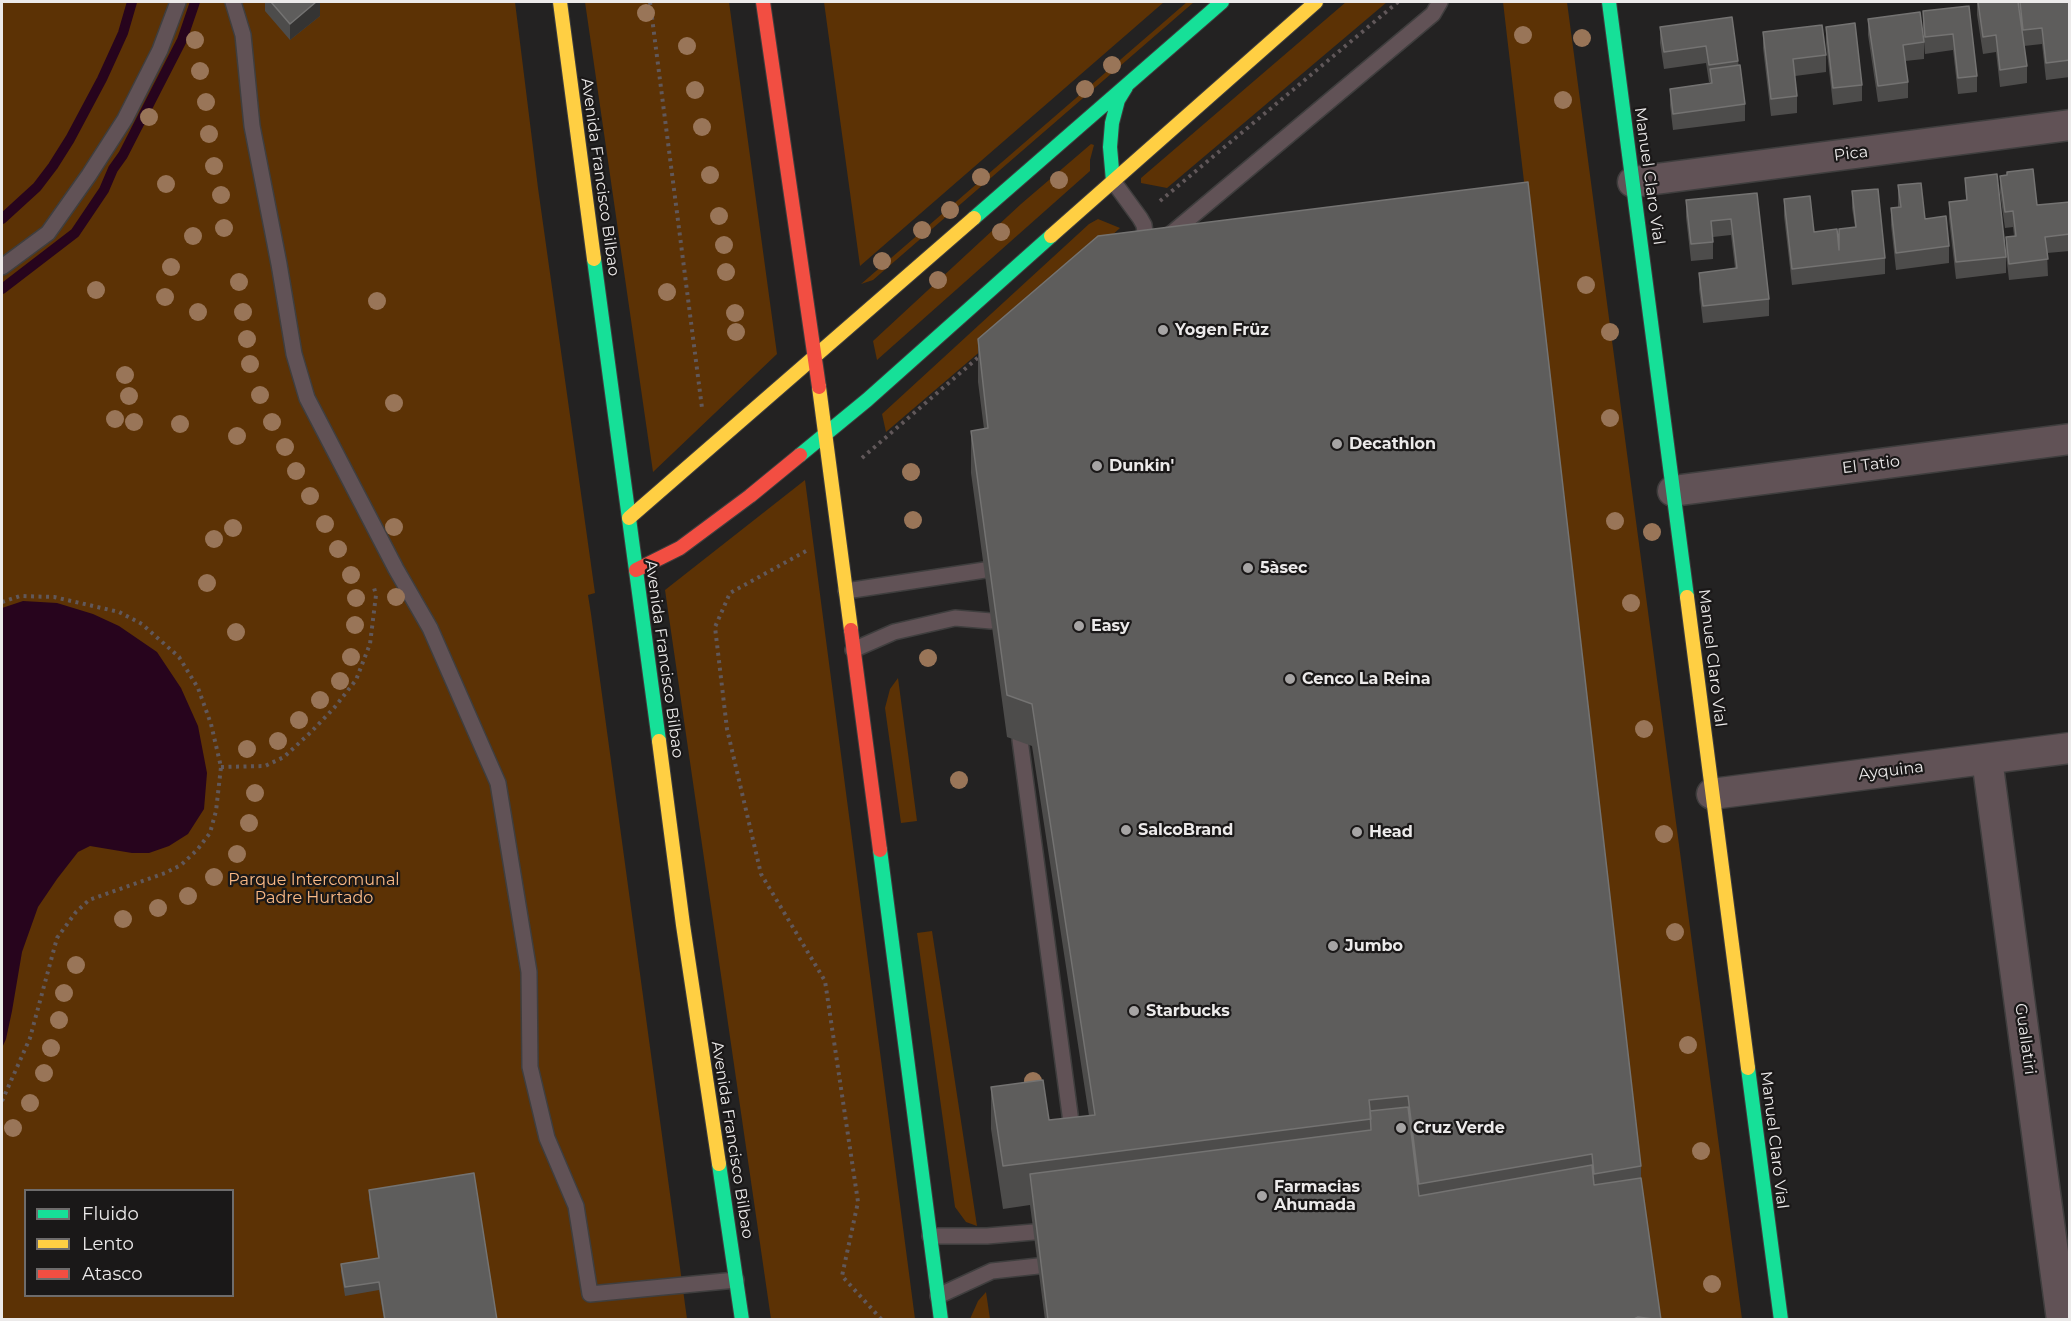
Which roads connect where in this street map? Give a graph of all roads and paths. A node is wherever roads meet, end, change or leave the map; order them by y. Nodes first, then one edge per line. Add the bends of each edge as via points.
1 (178, 2) edge
2 (233, 2) edge
3 (560, 2) edge
4 (650, 2) edge
5 (763, 2) edge
6 (1222, 2) edge
7 (1316, 2) edge
8 (1398, 2) edge
9 (1440, 2) edge
10 (1609, 2) edge
11 (1128, 83) junction
12 (2070, 125) edge
13 (1113, 181) junction
14 (1633, 182) junction
15 (1140, 218) junction
16 (2, 267) edge
17 (989, 349) edge
18 (815, 357) junction
19 (703, 418) dead end
20 (825, 433) junction
21 (2070, 439) edge
22 (831, 483) junction
23 (1673, 491) junction
24 (629, 518) junction
25 (838, 533) junction
26 (636, 570) junction
27 (985, 570) edge
28 (846, 591) junction
29 (2, 602) edge
30 (991, 621) edge
31 (853, 650) junction
32 (1020, 740) edge
33 (2070, 748) edge
34 (1987, 759) junction
35 (1712, 794) junction
36 (2, 1101) edge
37 (1071, 1122) edge
38 (1034, 1232) edge
39 (930, 1236) junction
40 (1038, 1266) edge
41 (736, 1280) junction
42 (938, 1296) junction
43 (742, 1320) edge
44 (882, 1320) edge
45 (941, 1320) edge
46 (1781, 1320) edge
47 (2062, 1320) edge

1 - 16 lane via 125,119 89,175 48,233
2 - 41 lane via 243,35 252,126 294,354 306,398 430,628 498,783 529,972 530,1067 547,1138 576,1206 590,1294
3 - 24 main road, Avenida Francisco Bilbao
4 - 19 path
5 - 18 main road
6 - 11 main road
7 - 13 main road
8 - 15 path
9 - 15 lane via 1433,14 1144,258 1144,225
10 - 14 main road, Manuel Claro Vial
11 - 13 main road via 1112,123
11 - 18 main road
12 - 14 street, Pica
13 - 15 lane
13 - 20 main road
14 - 23 main road, Manuel Claro Vial
17 - 22 path
18 - 20 main road
18 - 24 main road
20 - 22 main road
20 - 26 main road via 680,548
21 - 23 street, El Tatio
22 - 25 main road
23 - 35 main road, Manuel Claro Vial
24 - 26 main road, Avenida Francisco Bilbao
25 - 28 main road
25 - 44 path via 730,593 714,627 728,729 761,873 825,981 858,1202 842,1275
26 - 41 main road, Avenida Francisco Bilbao
27 - 28 lane
28 - 31 main road
29 - 36 path via 20,596 54,597 119,612 142,624 179,657 198,688 222,767 210,833 197,850 165,873 89,900 57,938 30,1038
30 - 31 lane via 955,618 894,632
31 - 39 main road
32 - 37 lane
33 - 34 street, Ayquina
34 - 35 street, Ayquina
34 - 47 street, Guallatiri
35 - 46 main road, Manuel Claro Vial
38 - 39 lane
39 - 42 main road
40 - 42 lane via 992,1271
41 - 43 main road, Avenida Francisco Bilbao
42 - 45 main road

